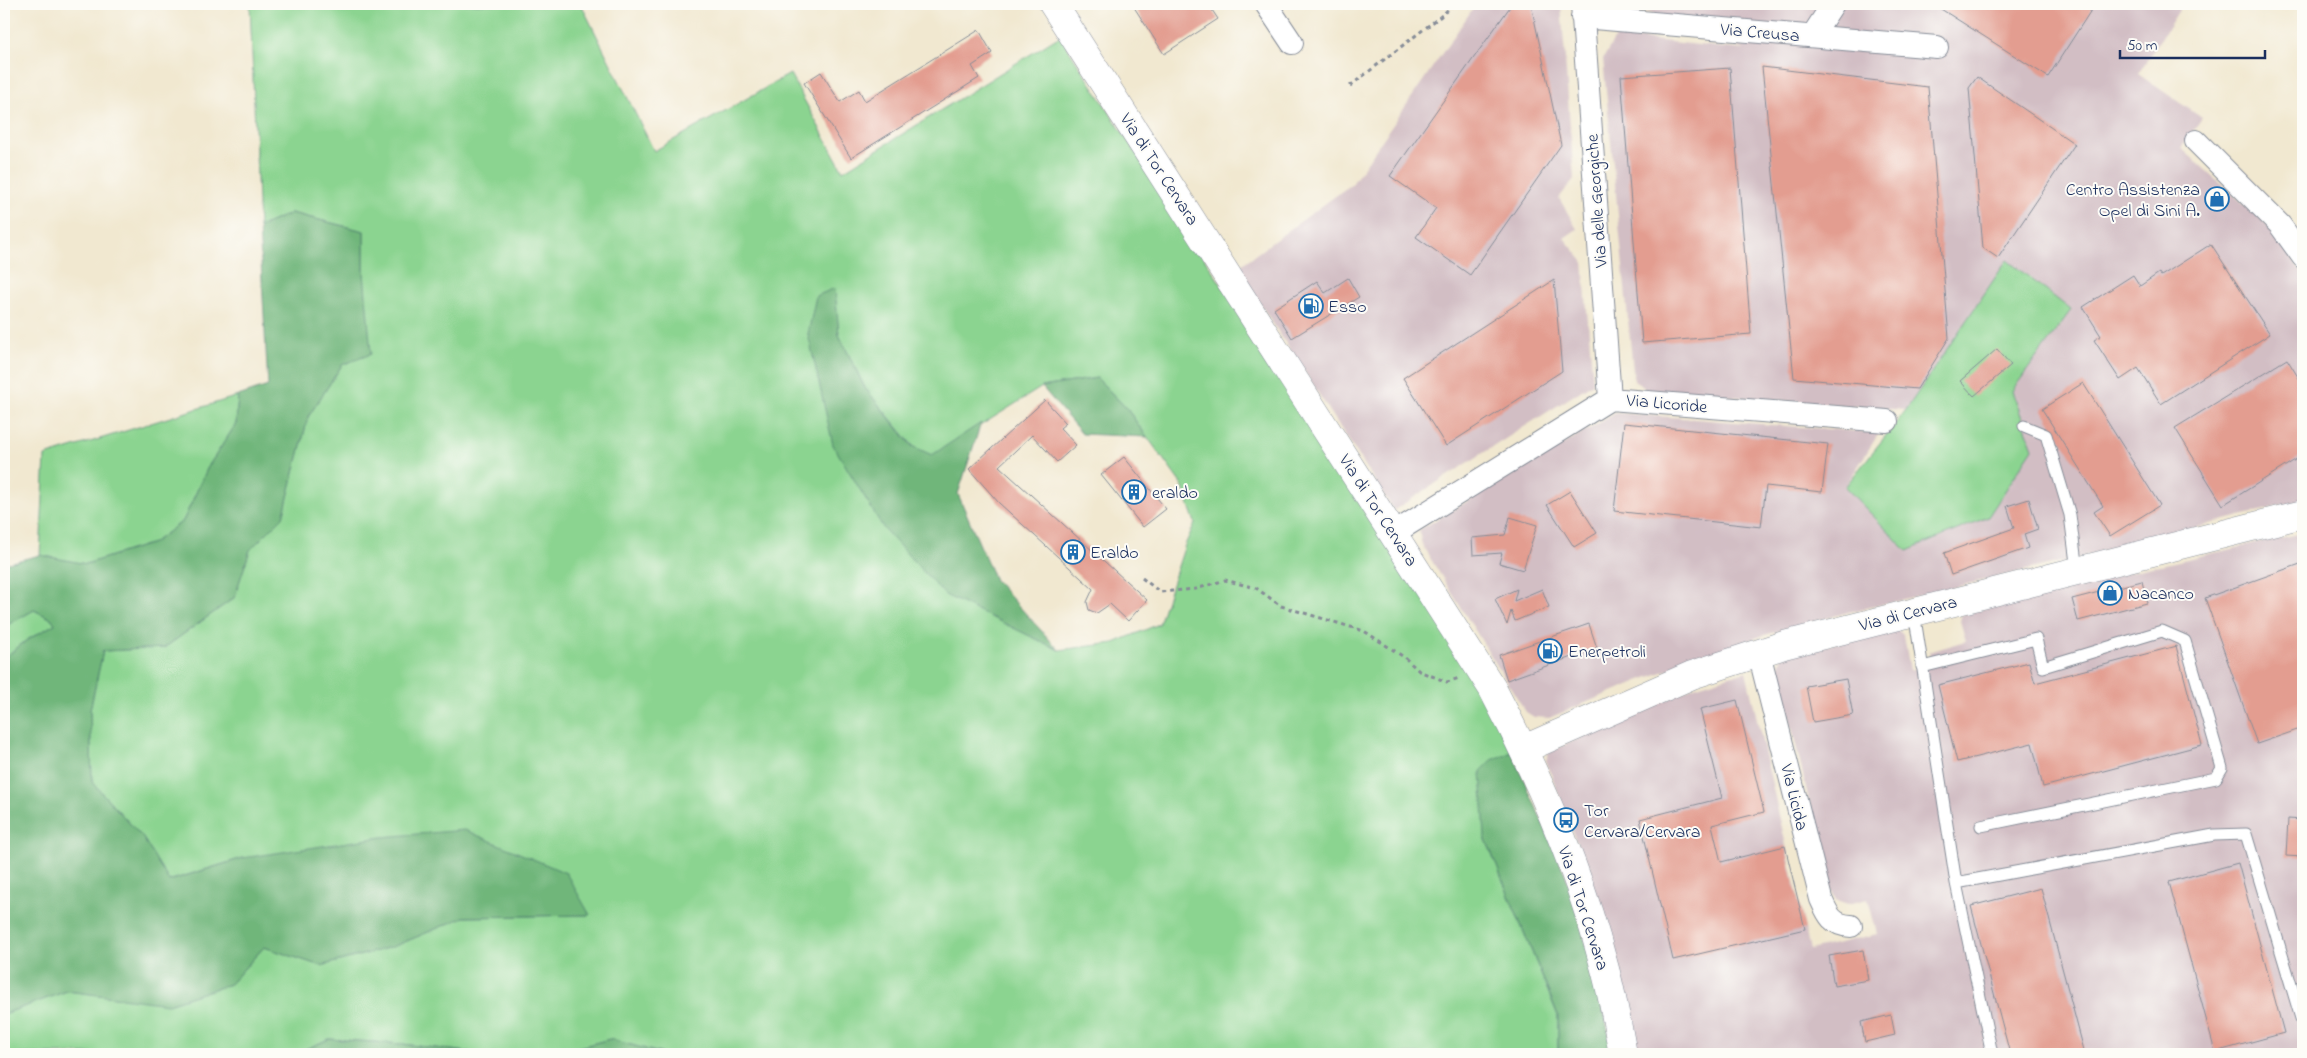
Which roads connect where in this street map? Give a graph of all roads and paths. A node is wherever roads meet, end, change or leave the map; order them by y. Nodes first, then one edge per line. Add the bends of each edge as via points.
1 (1053, 4) edge
2 (1266, 4) edge
3 (1454, 4) edge
4 (1833, 4) edge
5 (1582, 10) edge
6 (1812, 36) junction
7 (1292, 43) dead end
8 (1937, 47) dead end
9 (1350, 86) dead end
10 (2196, 140) dead end
11 (2303, 257) edge
12 (1610, 399) junction
13 (1888, 421) dead end
14 (2024, 426) dead end
15 (2303, 514) edge
16 (1394, 533) junction
17 (2077, 572) junction
18 (1142, 578) dead end
19 (1914, 612) junction
20 (1758, 653) junction
21 (1478, 666) junction
22 (1922, 667) junction
23 (1524, 749) junction
24 (1981, 826) dead end
25 (1956, 883) junction
26 (1851, 926) dead end
27 (2303, 1025) edge
28 (1624, 1054) edge
29 (1992, 1054) edge

1 - 16 street, Via di Tor Cervara
2 - 7 street
3 - 9 path
4 - 6 street
5 - 6 street, Via Creusa
5 - 12 street, Via delle Georgiche
6 - 8 street, Via Creusa
10 - 11 street via 2280,225
12 - 13 street, Via Licoride
12 - 16 street, Via Licoride
14 - 17 lane via 2046,435 2070,515
15 - 17 street, Via di Cervara
16 - 21 street, Via di Tor Cervara
17 - 19 street, Via di Cervara
18 - 21 path via 1160,592 1196,589 1225,580 1256,588 1281,606 1364,631 1419,671 1447,682 1461,678
19 - 20 street, Via di Cervara
19 - 22 lane
20 - 23 street, Via di Cervara via 1692,675
20 - 26 street, Via Licida via 1821,899 1834,922 1840,926
21 - 23 street, Via di Tor Cervara
22 - 24 lane via 2036,640 2043,668 2162,631 2185,641 2222,768 2216,778
22 - 25 lane
23 - 28 street, Via di Tor Cervara via 1585,900 1604,963
25 - 27 lane via 2214,835 2246,834
25 - 29 lane

